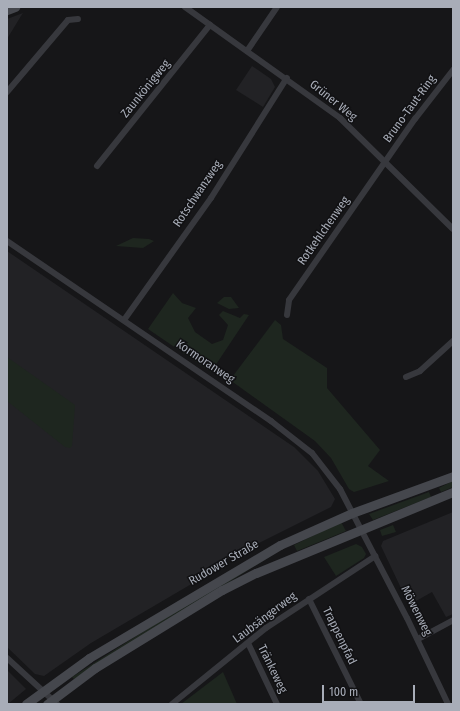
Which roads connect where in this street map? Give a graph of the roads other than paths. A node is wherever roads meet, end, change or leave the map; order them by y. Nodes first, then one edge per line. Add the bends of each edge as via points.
1 (15, 7) edge
2 (185, 7) edge
3 (276, 7) edge
4 (7, 10) edge
5 (78, 19) dead end
6 (210, 25) junction
7 (247, 51) junction
8 (453, 70) edge
9 (287, 78) junction
10 (7, 92) edge
11 (385, 162) junction
12 (98, 166) dead end
13 (453, 229) edge
14 (7, 241) edge
15 (287, 315) dead end
16 (124, 320) junction
17 (453, 341) edge
18 (406, 377) dead end
19 (453, 476) edge
20 (453, 492) edge
21 (352, 513) junction
22 (361, 530) junction
23 (375, 556) junction
24 (309, 599) junction
25 (453, 620) edge
26 (418, 639) junction
27 (248, 643) junction
28 (7, 658) edge
29 (41, 690) junction
30 (52, 703) edge
31 (26, 704) edge
32 (172, 704) edge
33 (278, 704) edge
34 (361, 704) edge
35 (448, 704) edge

1 - 4 main road
2 - 6 street, Grüner Weg
3 - 7 street
5 - 10 street via 68,20
6 - 7 street, Grüner Weg
6 - 12 street, Zaunkönigweg
7 - 9 street, Grüner Weg
8 - 11 street, Bruno-Taut-Ring via 426,103
9 - 11 street, Grüner Weg via 340,118
9 - 16 street, Rotschwanzweg via 211,198
11 - 13 street, Grüner Weg
11 - 15 street, Rotkehlchenweg via 289,300
14 - 16 street, Kormoranweg
16 - 21 street, Kormoranweg via 299,441 328,470
17 - 18 street via 420,371
19 - 21 main road, Rudower Straße
20 - 22 main road, Rudower Straße
21 - 22 street, Kormoranweg
21 - 29 main road, Rudower Straße via 280,545 207,586
22 - 23 street, Möwenweg
22 - 30 main road, Rudower Straße via 256,573 222,590 95,668
23 - 24 street, Laubsängerweg
23 - 26 street, Möwenweg
24 - 27 street, Laubsängerweg
24 - 34 street, Trappenpfad
25 - 26 street
26 - 35 street, Möwenweg
27 - 32 street, Laubsängerweg
27 - 33 street, Tränkeweg
28 - 29 street
29 - 30 street
29 - 31 main road, Rudower Straße

